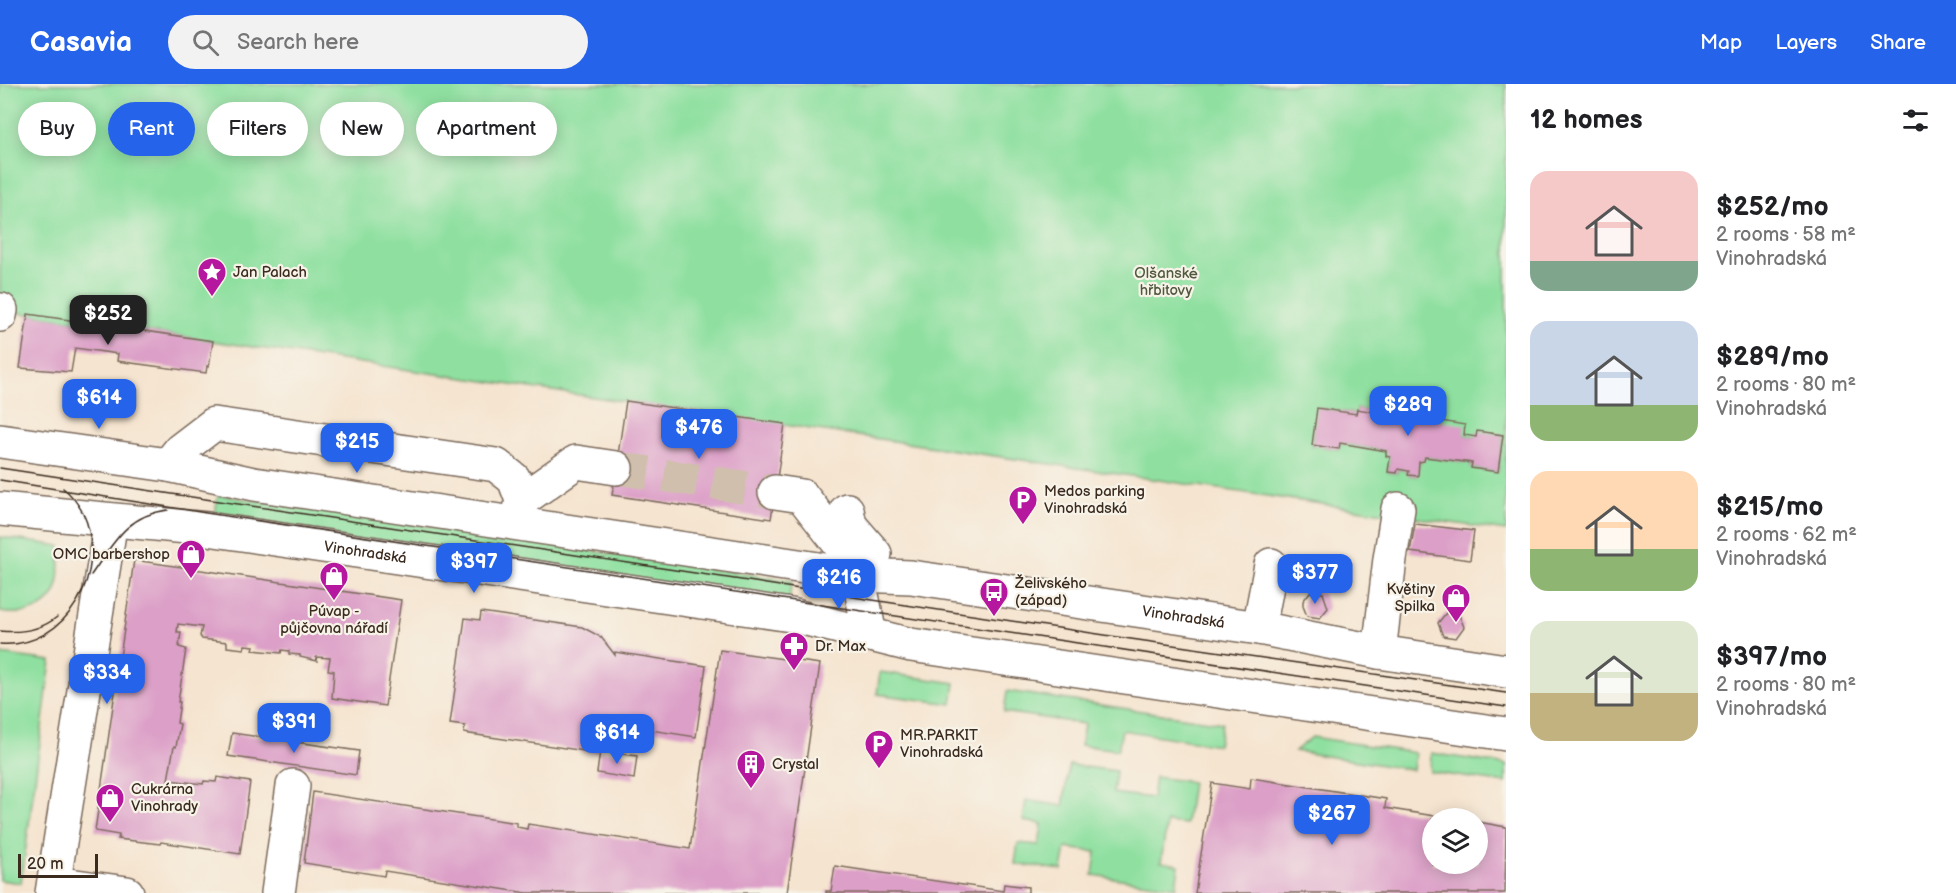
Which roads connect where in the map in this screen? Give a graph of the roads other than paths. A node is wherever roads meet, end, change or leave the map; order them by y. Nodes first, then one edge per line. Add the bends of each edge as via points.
1 (0, 441) edge
2 (168, 465) junction
3 (616, 468) tunnel mouth
4 (775, 492) tunnel mouth
5 (0, 509) edge
6 (1398, 509) dead end
7 (847, 510) dead end
8 (520, 512) junction
9 (111, 520) junction
10 (1271, 565) dead end
11 (875, 575) junction
12 (1259, 628) junction
13 (870, 635) junction
14 (1379, 652) junction
15 (1506, 671) edge
16 (1506, 734) edge
17 (293, 786) dead end
18 (53, 888) edge
19 (127, 893) edge
20 (278, 893) edge

1 - 2 main road, Vinohradská
2 - 8 main road, Vinohradská via 254,484
2 - 8 main road via 180,450 214,424 496,465 514,479
3 - 8 main road via 576,462
4 - 11 main road via 802,495 842,547
5 - 9 main road, Vinohradská
6 - 14 main road
7 - 11 main road via 850,525
8 - 11 main road, Vinohradská
9 - 13 main road, Vinohradská via 208,529 790,615
9 - 18 main road
10 - 12 main road
11 - 12 main road, Vinohradská via 911,576
11 - 13 main road
12 - 14 main road, Vinohradská
13 - 16 main road, Vinohradská via 911,645
14 - 15 main road, Vinohradská
17 - 20 main road
18 - 19 main road

